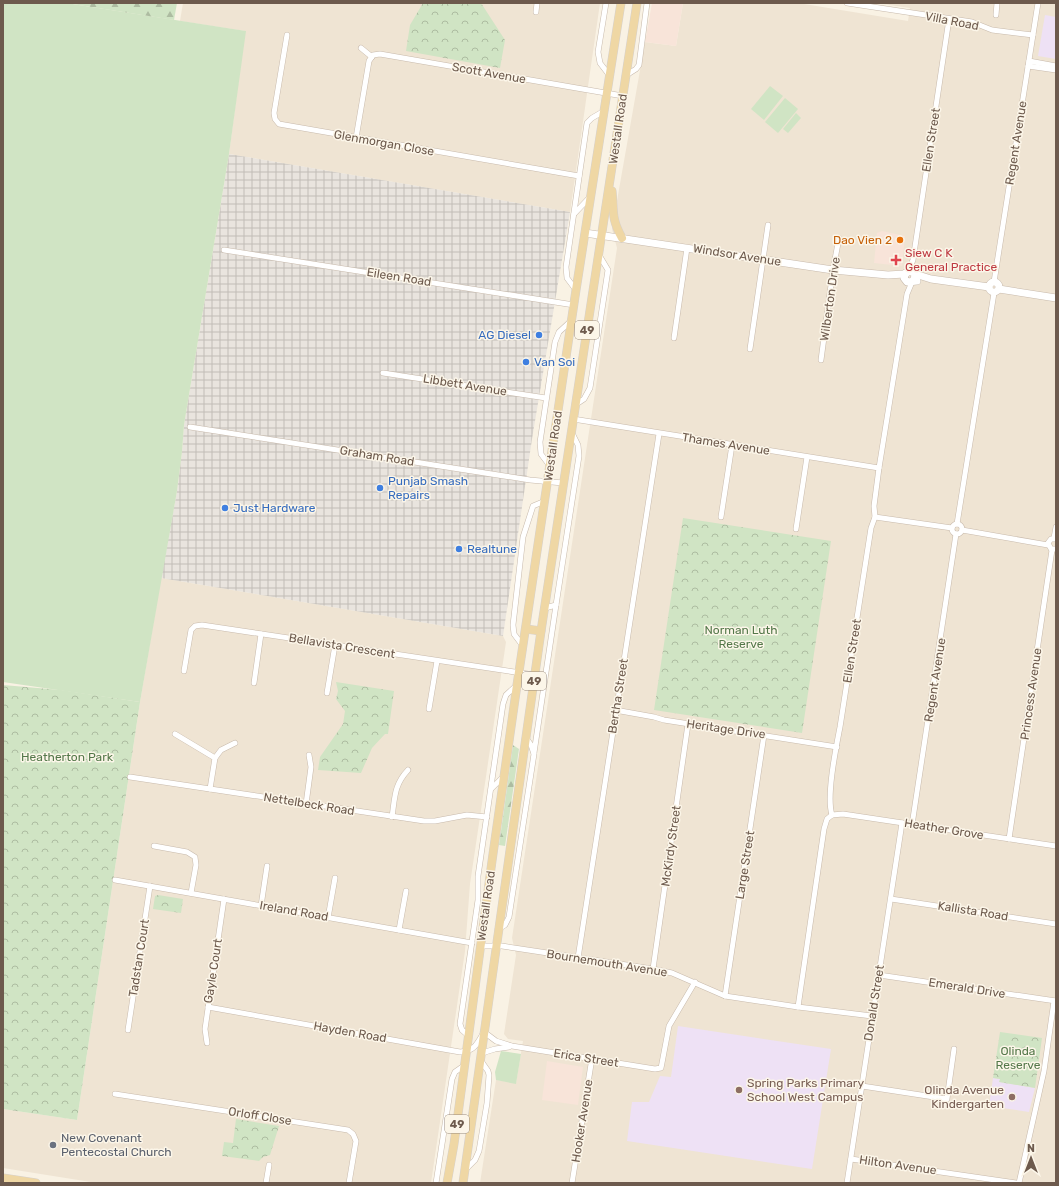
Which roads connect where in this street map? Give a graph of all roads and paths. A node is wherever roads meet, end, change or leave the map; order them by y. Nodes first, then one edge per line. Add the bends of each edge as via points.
1 (537, 3) edge
2 (606, 3) edge
3 (621, 3) edge
4 (637, 3) edge
5 (847, 3) edge
6 (998, 3) edge
7 (1038, 3) edge
8 (648, 4) edge
9 (866, 4) edge
10 (536, 12) dead end
11 (996, 15) dead end
12 (949, 19) junction
13 (287, 35) dead end
14 (1033, 35) junction
15 (361, 48) dead end
16 (372, 57) junction
17 (1029, 64) junction
18 (1056, 66) edge
19 (1056, 70) edge
20 (610, 76) junction
21 (626, 76) junction
22 (607, 94) junction
23 (623, 96) junction
24 (605, 111) junction
25 (356, 138) junction
26 (579, 176) junction
27 (611, 178) junction
28 (591, 196) junction
29 (574, 214) junction
30 (768, 225) dead end
31 (585, 232) junction
32 (602, 235) junction
33 (622, 238) junction
34 (839, 238) dead end
35 (687, 248) junction
36 (224, 250) dead end
37 (599, 255) junction
38 (763, 260) junction
39 (833, 270) junction
40 (910, 277) junction
41 (994, 288) junction
42 (576, 290) junction
43 (1056, 298) edge
44 (574, 305) junction
45 (572, 319) junction
46 (674, 338) dead end
47 (750, 349) dead end
48 (821, 360) dead end
49 (383, 372) dead end
50 (546, 398) junction
51 (575, 405) junction
52 (573, 419) junction
53 (190, 427) dead end
54 (571, 432) junction
55 (659, 434) junction
56 (732, 445) junction
57 (807, 457) junction
58 (550, 466) junction
59 (879, 468) junction
60 (548, 481) junction
61 (563, 483) junction
62 (545, 501) junction
63 (721, 517) dead end
64 (875, 517) junction
65 (957, 524) junction
66 (1056, 527) edge
67 (952, 528) junction
68 (796, 529) dead end
69 (962, 530) junction
70 (956, 534) junction
71 (1055, 538) edge
72 (1048, 545) junction
73 (1054, 549) edge
74 (556, 605) junction
75 (545, 608) junction
76 (526, 629) junction
77 (541, 631) junction
78 (261, 634) junction
79 (335, 645) junction
80 (523, 646) junction
81 (437, 660) junction
82 (184, 671) dead end
83 (519, 673) junction
84 (535, 675) junction
85 (254, 683) dead end
86 (517, 685) junction
87 (327, 694) dead end
88 (429, 709) dead end
89 (615, 710) junction
90 (688, 724) junction
91 (175, 734) dead end
92 (764, 735) junction
93 (526, 737) junction
94 (235, 743) dead end
95 (837, 747) junction
96 (534, 754) junction
97 (309, 755) dead end
98 (215, 758) junction
99 (408, 770) dead end
100 (504, 776) junction
101 (130, 777) dead end
102 (210, 789) junction
103 (490, 791) junction
104 (306, 804) junction
105 (832, 815) junction
106 (392, 817) junction
107 (487, 817) junction
108 (902, 823) junction
109 (912, 824) junction
110 (1010, 839) junction
111 (154, 846) dead end
112 (1056, 846) edge
113 (267, 866) dead end
114 (335, 878) dead end
115 (115, 880) dead end
116 (150, 886) junction
117 (406, 891) dead end
118 (191, 893) junction
119 (224, 899) junction
120 (891, 899) junction
121 (261, 906) junction
122 (328, 918) junction
123 (1056, 924) edge
124 (498, 929) junction
125 (399, 930) junction
126 (472, 943) junction
127 (481, 946) junction
128 (496, 946) junction
129 (578, 958) junction
130 (653, 969) junction
131 (879, 975) junction
132 (695, 982) junction
133 (725, 996) junction
134 (1055, 1001) edge
135 (208, 1007) junction
136 (798, 1007) junction
137 (872, 1016) junction
138 (128, 1030) dead end
139 (484, 1032) junction
140 (469, 1036) junction
141 (207, 1043) dead end
142 (512, 1046) junction
143 (954, 1049) dead end
144 (467, 1051) junction
145 (481, 1057) junction
146 (592, 1058) junction
147 (465, 1065) junction
148 (862, 1086) junction
149 (115, 1094) dead end
150 (851, 1158) junction
151 (269, 1165) dead end
152 (465, 1170) junction
153 (3, 1178) edge
154 (36, 1183) edge
155 (266, 1183) edge
156 (349, 1183) edge
157 (436, 1183) edge
158 (448, 1183) edge
159 (463, 1183) edge
160 (572, 1183) edge
161 (847, 1183) edge
162 (1017, 1183) edge

1 - 10 street
2 - 20 street via 598,52 600,63
3 - 20 main road, Westall Road / 49
4 - 21 main road, Westall Road / 49
5 - 9 street, Villa Road
6 - 11 street
7 - 14 street, Regent Avenue
8 - 21 street via 639,65
9 - 12 street, Villa Road
12 - 14 street, Villa Road via 972,22 992,30
12 - 40 street, Ellen Street
13 - 25 street, Glenmorgan Close via 275,119 279,124 286,126
14 - 17 street, Regent Avenue
15 - 16 street
16 - 22 street, Scott Avenue via 380,54
16 - 25 street via 369,61
17 - 18 street
17 - 19 street
17 - 41 street, Regent Avenue
20 - 22 main road, Westall Road / 49
21 - 23 main road, Westall Road / 49
22 - 23 street, Scott Avenue
22 - 24 main road, Westall Road / 49
23 - 27 main road, Westall Road / 49
24 - 26 street, Westall Road via 587,123
24 - 28 main road, Westall Road / 49
25 - 26 street, Glenmorgan Close
26 - 29 street, Westall Road
27 - 32 main road, Westall Road / 49
27 - 33 main road via 613,217
28 - 29 street
28 - 31 main road, Westall Road / 49
29 - 42 street, Westall Road via 566,267 567,278
30 - 38 street
31 - 32 street, Windsor Avenue
31 - 42 main road, Westall Road / 49
32 - 33 street, Windsor Avenue
32 - 37 main road, Westall Road / 49
33 - 35 street, Windsor Avenue
34 - 39 street, Wilberton Drive
35 - 38 street, Windsor Avenue
35 - 46 street
36 - 44 street, Eileen Road
37 - 51 main road, Westall Road / 49
37 - 51 street via 608,270 590,388 584,399
38 - 39 street, Windsor Avenue
38 - 47 street
39 - 40 street, Windsor Avenue
39 - 48 street, Wilberton Drive
40 - 41 street, Windsor Avenue
40 - 59 street, Ellen Street
41 - 43 street, Windsor Avenue
41 - 65 street, Regent Avenue
42 - 44 main road, Westall Road / 49
44 - 45 main road, Westall Road / 49
45 - 50 street, Westall Road via 556,337
45 - 58 main road, Westall Road / 49
49 - 50 street, Libbett Avenue
50 - 58 street, Westall Road via 540,442 541,454
51 - 52 main road, Westall Road / 49
52 - 54 main road, Westall Road / 49
52 - 55 street, Thames Avenue
53 - 60 street, Graham Road
54 - 61 main road, Westall Road / 49
54 - 74 street, Westall Road via 578,445 579,456
55 - 56 street, Thames Avenue
55 - 89 street, Bertha Street
56 - 57 street, Thames Avenue
56 - 63 street
57 - 59 street, Thames Avenue
57 - 68 street
58 - 60 main road, Westall Road / 49
59 - 64 street, Ellen Street
60 - 61 street, Graham Road
60 - 62 main road, Westall Road / 49
61 - 75 main road, Westall Road / 49
62 - 76 main road, Westall Road / 49
62 - 80 street via 533,506 523,537 513,625 514,634
64 - 67 street
64 - 95 street, Ellen Street via 871,528
65 - 67 street
65 - 69 street
66 - 71 street
67 - 70 street
69 - 70 street
69 - 72 street
70 - 109 street, Regent Avenue
71 - 72 street via 1049,540
72 - 73 street
73 - 110 street, Princess Avenue
74 - 75 street
74 - 96 street, Westall Road
75 - 77 main road, Westall Road / 49
76 - 77 main road
76 - 80 main road, Westall Road / 49
77 - 84 main road, Westall Road / 49
78 - 79 street, Bellavista Crescent
78 - 82 street, Bellavista Crescent via 195,626 190,632
78 - 85 street
79 - 81 street, Bellavista Crescent
79 - 87 street
80 - 83 main road, Westall Road / 49
81 - 83 street, Bellavista Crescent
81 - 88 street
83 - 84 street, Bellavista Crescent
83 - 86 main road, Westall Road / 49
84 - 93 main road, Westall Road / 49
86 - 100 main road, Westall Road / 49
86 - 103 street, Westall Road via 504,700
89 - 90 street, Heritage Drive
89 - 129 street, Bertha Street
90 - 92 street, Heritage Drive
90 - 130 street, McKirdy Street
91 - 98 street
92 - 95 street, Heritage Drive
92 - 133 street, Large Street
93 - 96 street
93 - 124 main road, Westall Road / 49
94 - 98 street via 221,750
95 - 105 street, Ellen Street via 830,794 829,808
96 - 124 street, Westall Road via 509,917 505,925
97 - 104 street via 311,767
98 - 102 street
99 - 106 street via 398,785
100 - 103 street
100 - 127 main road, Westall Road / 49
101 - 102 street, Nettelbeck Road
102 - 104 street, Nettelbeck Road
103 - 107 street, Westall Road
104 - 106 street, Nettelbeck Road
105 - 108 street, Heather Grove via 842,814
105 - 136 street via 827,819 824,829
106 - 107 street, Nettelbeck Road via 430,822 466,815
107 - 126 street, Westall Road
108 - 109 street, Heather Grove
108 - 120 street, Donald Street
109 - 110 street, Heather Grove
110 - 112 street, Heather Grove
111 - 118 street via 187,852 195,857
113 - 121 street
114 - 122 street
115 - 116 street, Ireland Road
116 - 118 street, Ireland Road
116 - 138 street, Tadstan Court
117 - 125 street
118 - 119 street, Ireland Road
119 - 121 street, Ireland Road
119 - 135 street, Gayle Court
120 - 123 street, Kallista Road
120 - 131 street, Donald Street
121 - 122 street, Ireland Road
122 - 125 street, Ireland Road
124 - 128 main road, Westall Road / 49
125 - 126 street, Ireland Road
126 - 140 street, Westall Road via 460,1024
127 - 128 street, Bournemouth Avenue
127 - 140 main road, Westall Road / 49
128 - 129 street, Bournemouth Avenue
128 - 139 main road, Westall Road / 49
129 - 130 street, Bournemouth Avenue
130 - 132 street, Bournemouth Avenue
131 - 134 street, Emerald Drive
131 - 137 street, Donald Street
132 - 133 street, Bournemouth Avenue
132 - 146 street, Erica Street via 669,1026 661,1068
133 - 136 street, Bournemouth Avenue
134 - 162 street via 1044,1071
135 - 141 street, Gayle Court via 205,1029
135 - 144 street, Hayden Road via 460,1052
136 - 137 street, Bournemouth Avenue
137 - 148 street, Donald Street
139 - 142 street, Erica Street via 496,1041
139 - 144 street via 474,1047
139 - 145 main road, Westall Road / 49
140 - 144 main road, Westall Road / 49
142 - 145 street, Erica Street via 495,1049
142 - 146 street, Erica Street
143 - 148 street via 947,1099
144 - 147 main road, Westall Road / 49
145 - 152 main road, Westall Road / 49
145 - 152 street, Westall Road via 489,1075 487,1103 479,1151 475,1160
146 - 160 street, Hooker Avenue
147 - 157 street via 455,1072 452,1079
147 - 158 main road, Westall Road / 49
148 - 150 street, Donald Street
149 - 156 street, Orloff Close via 348,1130 356,1141
150 - 161 street, Donald Street
150 - 162 street, Hilton Avenue
151 - 155 street
152 - 159 main road, Westall Road / 49
153 - 154 main road

